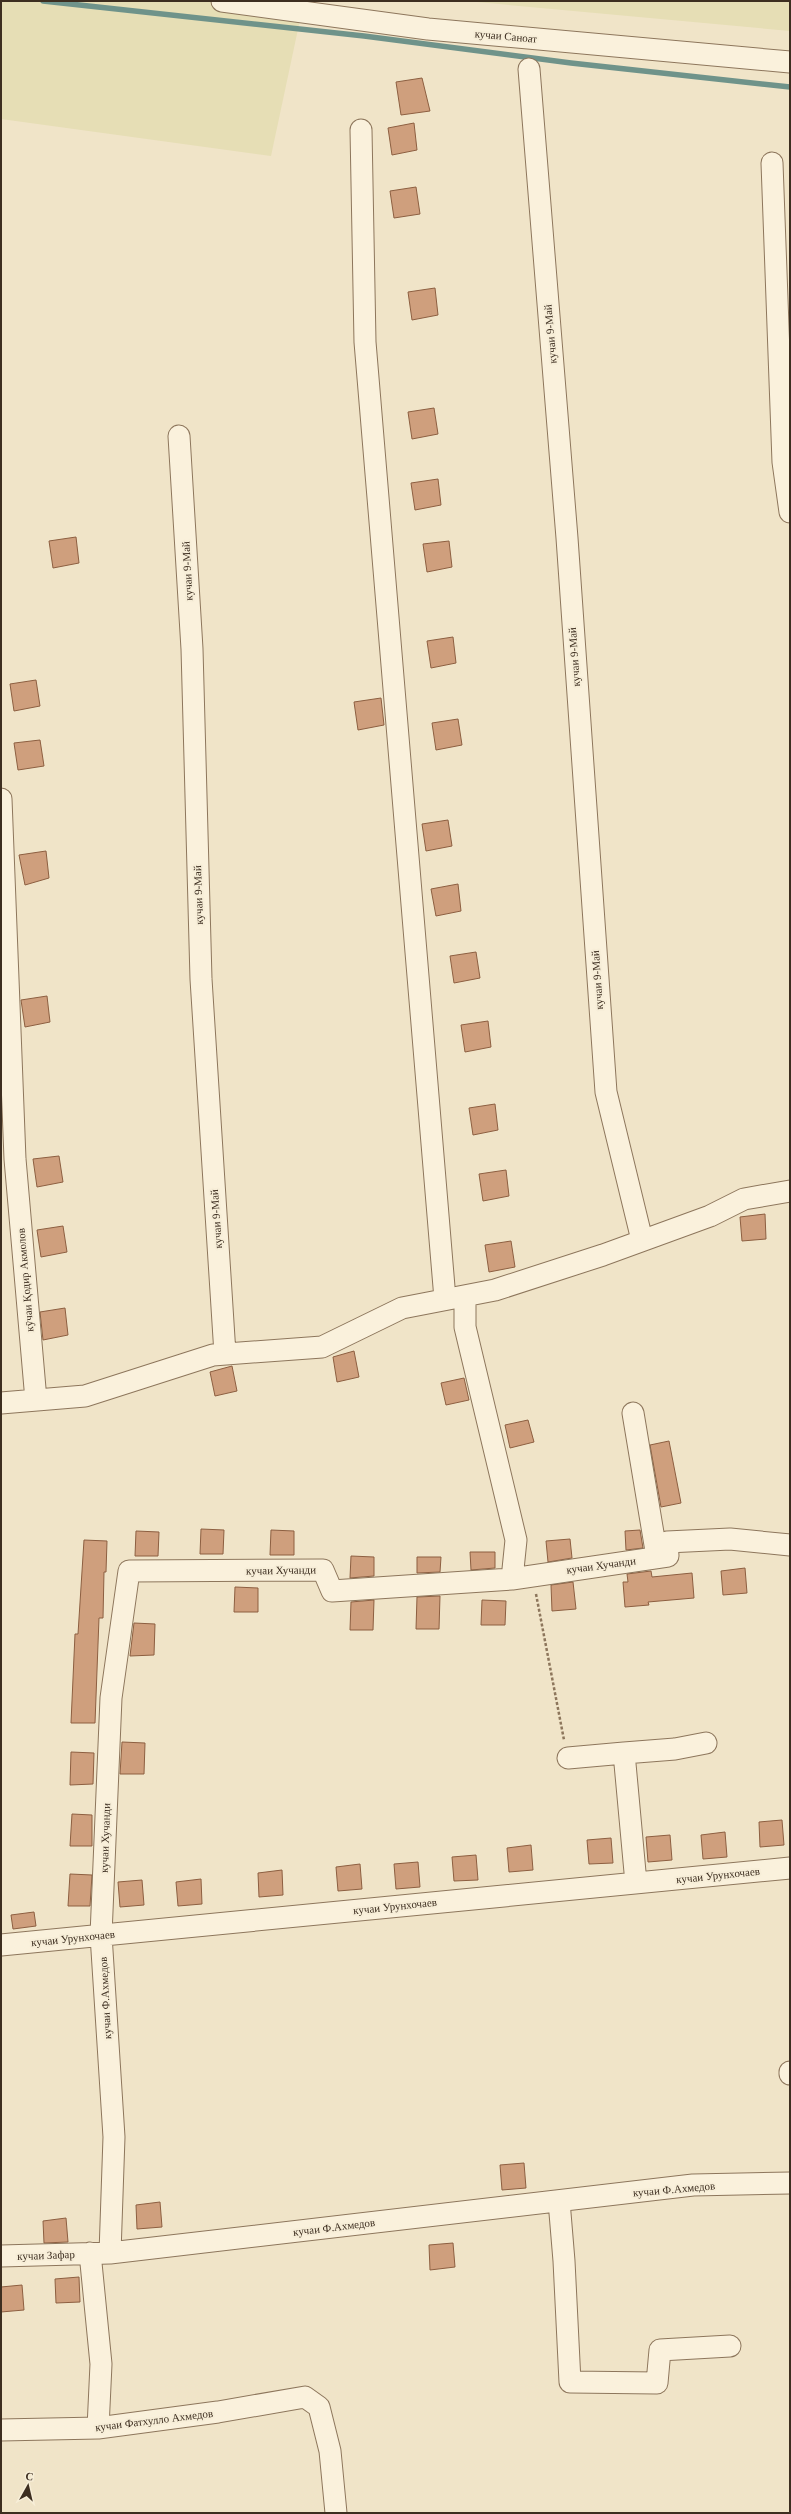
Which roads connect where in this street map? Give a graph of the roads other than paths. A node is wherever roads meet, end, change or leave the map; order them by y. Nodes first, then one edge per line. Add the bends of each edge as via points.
1 (222, 1) edge
2 (790, 62) edge
3 (530, 69) dead end
4 (361, 130) dead end
5 (772, 163) dead end
6 (179, 436) dead end
7 (790, 512) edge
8 (1, 799) edge
9 (3, 856) edge
10 (8, 1160) edge
11 (790, 1191) edge
12 (642, 1240) junction
13 (455, 1297) junction
14 (225, 1354) junction
15 (36, 1400) junction
16 (1, 1403) edge
17 (633, 1413) dead end
18 (790, 1545) edge
19 (657, 1557) junction
20 (512, 1579) junction
21 (706, 1743) dead end
22 (624, 1753) junction
23 (568, 1758) road end
24 (790, 1868) edge
25 (636, 1883) junction
26 (102, 1935) junction
27 (1, 1945) edge
28 (790, 2183) edge
29 (559, 2201) junction
30 (100, 2253) junction
31 (1, 2256) edge
32 (730, 2346) dead end
33 (98, 2428) junction
34 (1, 2430) edge
35 (336, 2513) edge

1 - 2 street, кучаи Саноат via 428,29
3 - 12 street, кучаи 9-Май via 606,1092
4 - 13 street via 365,342
5 - 7 street via 783,462
6 - 14 street, кучаи 9-Май via 192,650 200,978
8 - 9 street, кӯчаи Қодир Акмолов
9 - 10 street, кӯчаи Қодир Акмолов
10 - 15 street, кӯчаи Қодир Акмолов
11 - 12 street via 744,1199 710,1216
12 - 13 street via 495,1290
13 - 14 street via 402,1308 322,1347
13 - 20 street via 465,1327 516,1540
14 - 15 street via 213,1355 85,1396
15 - 16 street
17 - 19 street
18 - 19 street via 730,1539 667,1542 668,1556
19 - 20 street, кучаи Хучанди
20 - 26 street, кучаи Хучанди via 332,1591 323,1570 129,1571 111,1698
21 - 22 street via 676,1749
22 - 23 street
22 - 25 street
24 - 25 street, кучаи Урунхочаев
25 - 26 street, кучаи Урунхочаев
26 - 27 street, кучаи Урунхочаев
26 - 30 street, кучаи Ф.Ахмедов via 114,2137
28 - 29 street, кучаи Ф.Ахмедов via 693,2185
29 - 30 street, кучаи Ф.Ахмедов
29 - 32 street via 570,2382 657,2383 660,2350
30 - 31 street, кучаи Зафар
30 - 33 street via 101,2364
33 - 34 street, кучаи Фатхулло Ахмедов
33 - 35 street, кучаи Фатхулло Ахмедов via 305,2397 319,2407 330,2451

